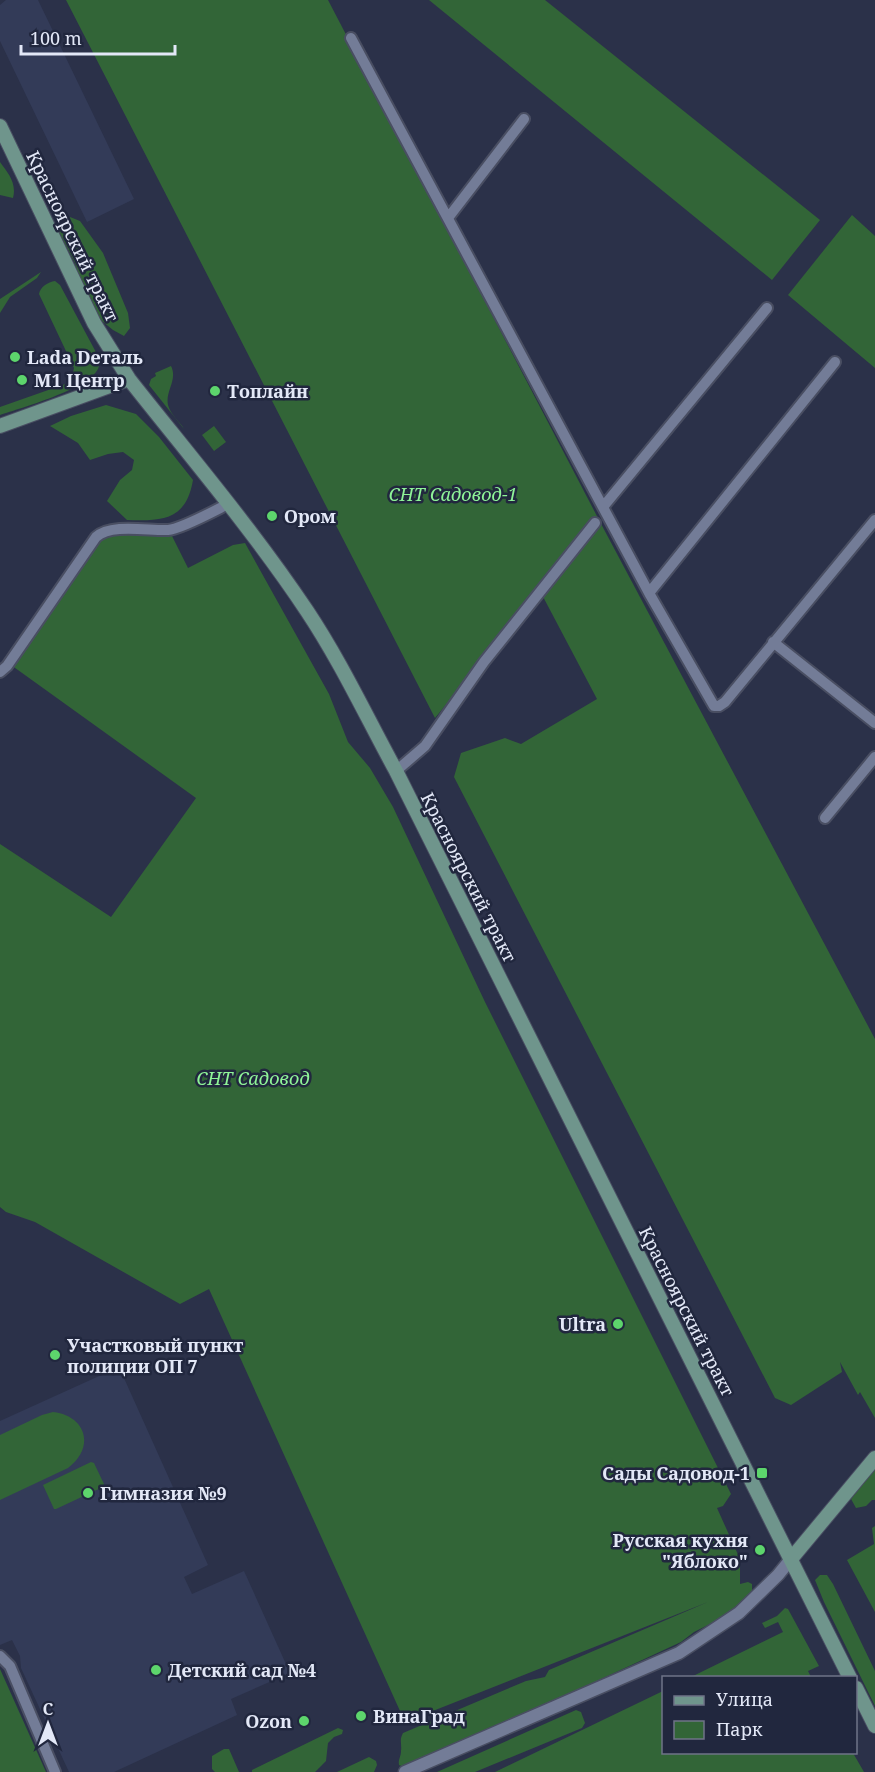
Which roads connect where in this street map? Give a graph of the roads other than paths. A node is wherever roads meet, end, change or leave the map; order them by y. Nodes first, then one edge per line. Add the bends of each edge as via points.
1 (351, 38) dead end
2 (524, 119) dead end
3 (0, 126) edge
4 (448, 219) junction
5 (767, 308) dead end
6 (835, 362) dead end
7 (129, 379) junction
8 (0, 426) edge
9 (228, 504) junction
10 (603, 507) junction
11 (875, 520) edge
12 (595, 523) dead end
13 (649, 593) junction
14 (773, 642) junction
15 (0, 672) edge
16 (875, 723) edge
17 (875, 757) edge
18 (396, 771) junction
19 (825, 818) dead end
20 (875, 1458) edge
21 (791, 1559) junction
22 (1, 1657) edge
23 (850, 1676) edge
24 (857, 1692) edge
25 (875, 1726) edge
26 (55, 1772) edge
27 (405, 1772) edge

1 - 4 street
2 - 4 street
3 - 7 main road, Красноярский тракт via 94,324
4 - 10 street
5 - 10 street
6 - 13 street
7 - 8 main road
7 - 9 main road, Красноярский тракт
9 - 15 street via 172,530 101,532
9 - 18 main road, Красноярский тракт via 308,612
10 - 13 street
11 - 14 street
12 - 18 street via 484,662 425,746
13 - 14 street via 714,706 725,702
14 - 16 street
17 - 19 street
18 - 21 main road, Красноярский тракт
20 - 21 main road
21 - 23 main road, Красноярский тракт
21 - 27 street via 739,1613 679,1653
22 - 26 street via 10,1666
24 - 25 main road

